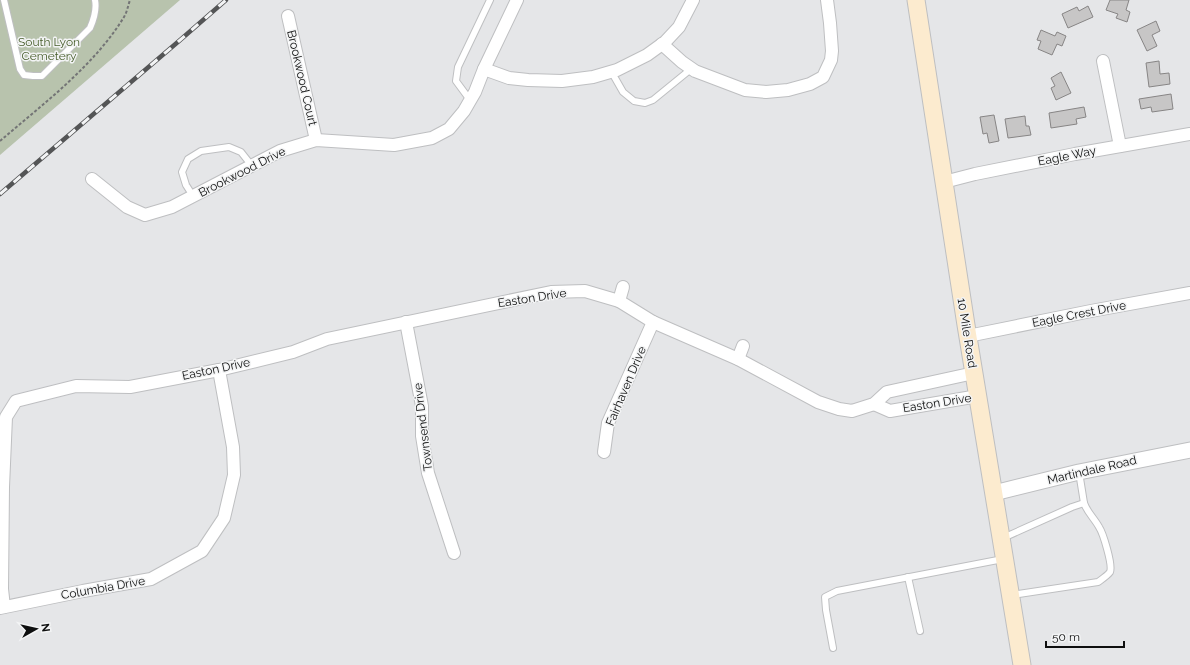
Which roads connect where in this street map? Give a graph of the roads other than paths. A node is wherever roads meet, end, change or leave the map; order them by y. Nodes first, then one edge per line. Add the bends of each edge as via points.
1 (4, 0) edge
2 (95, 0) edge
3 (490, 0) edge
4 (517, 0) edge
5 (693, 0) edge
6 (827, 0) edge
7 (916, 0) edge
8 (288, 16) dead end
9 (662, 44) junction
10 (1103, 61) dead end
11 (484, 69) junction
12 (691, 69) junction
13 (611, 71) junction
14 (470, 100) junction
15 (1190, 134) edge
16 (316, 140) junction
17 (1120, 146) junction
18 (252, 166) junction
19 (92, 178) dead end
20 (944, 182) junction
21 (193, 196) junction
22 (623, 287) dead end
23 (1190, 293) edge
24 (619, 301) junction
25 (406, 322) junction
26 (653, 322) junction
27 (968, 336) junction
28 (744, 346) dead end
29 (738, 359) junction
30 (219, 370) junction
31 (974, 373) junction
32 (978, 396) junction
33 (874, 404) junction
34 (1190, 450) edge
35 (604, 452) dead end
36 (1079, 472) junction
37 (994, 493) junction
38 (1084, 503) junction
39 (1001, 539) junction
40 (454, 553) dead end
41 (1004, 559) junction
42 (908, 577) junction
43 (1010, 596) junction
44 (2, 608) edge
45 (920, 631) dead end
46 (833, 648) dead end
47 (1022, 665) edge

1 - 2 lane via 20,69 24,75 33,76 42,76 90,28 94,18
3 - 14 lane via 458,67 456,81
4 - 11 street, Brookwood Drive
5 - 9 street via 679,28
6 - 12 street via 831,60 822,77 810,84 788,90 745,90
7 - 20 main road, 10 Mile Road
8 - 16 street, Brookwood Court
9 - 12 street
9 - 13 street via 647,55
10 - 17 street
11 - 13 street via 509,78 562,81 593,77
11 - 14 street, Brookwood Drive
12 - 13 lane via 653,100 645,103 634,101 623,92
14 - 16 street, Brookwood Drive via 450,129 432,138 394,145
15 - 17 street, Eagle Way
16 - 18 street, Brookwood Drive via 280,151
17 - 20 street, Eagle Way
18 - 21 street, Brookwood Drive
18 - 21 lane via 241,152 229,146 201,151 188,159 182,172
19 - 21 street, Brookwood Drive via 127,207 145,215 172,208
20 - 27 main road, 10 Mile Road
22 - 24 street
23 - 27 street, Eagle Crest Drive
24 - 25 street, Easton Drive via 586,291 551,292
24 - 26 street, Easton Drive
25 - 30 street, Easton Drive via 327,339 293,352
25 - 40 street, Townsend Drive via 422,406 422,436 428,473
26 - 29 street, Easton Drive
26 - 35 street, Fairhaven Drive via 608,423
27 - 31 main road, 10 Mile Road
28 - 29 street
29 - 33 street, Easton Drive via 818,402 839,409 852,411
30 - 44 street, Columbia Drive via 233,447 234,475 224,518 202,551 151,579
30 - 44 street, Easton Drive via 130,387 76,386 16,401 6,418
31 - 32 main road, 10 Mile Road
31 - 33 street, Easton Drive via 887,392
32 - 33 street, Easton Drive via 890,411
32 - 37 main road, 10 Mile Road
34 - 36 street, Martindale Road
36 - 37 street, Martindale Road
36 - 38 lane
37 - 39 main road, 10 Mile Road
38 - 39 lane
38 - 43 lane via 1100,528 1106,547 1111,570 1107,576 1098,582
39 - 41 main road, 10 Mile Road
41 - 42 lane
41 - 43 main road, 10 Mile Road
42 - 45 lane
42 - 46 lane via 837,591 825,596
43 - 47 main road, 10 Mile Road

